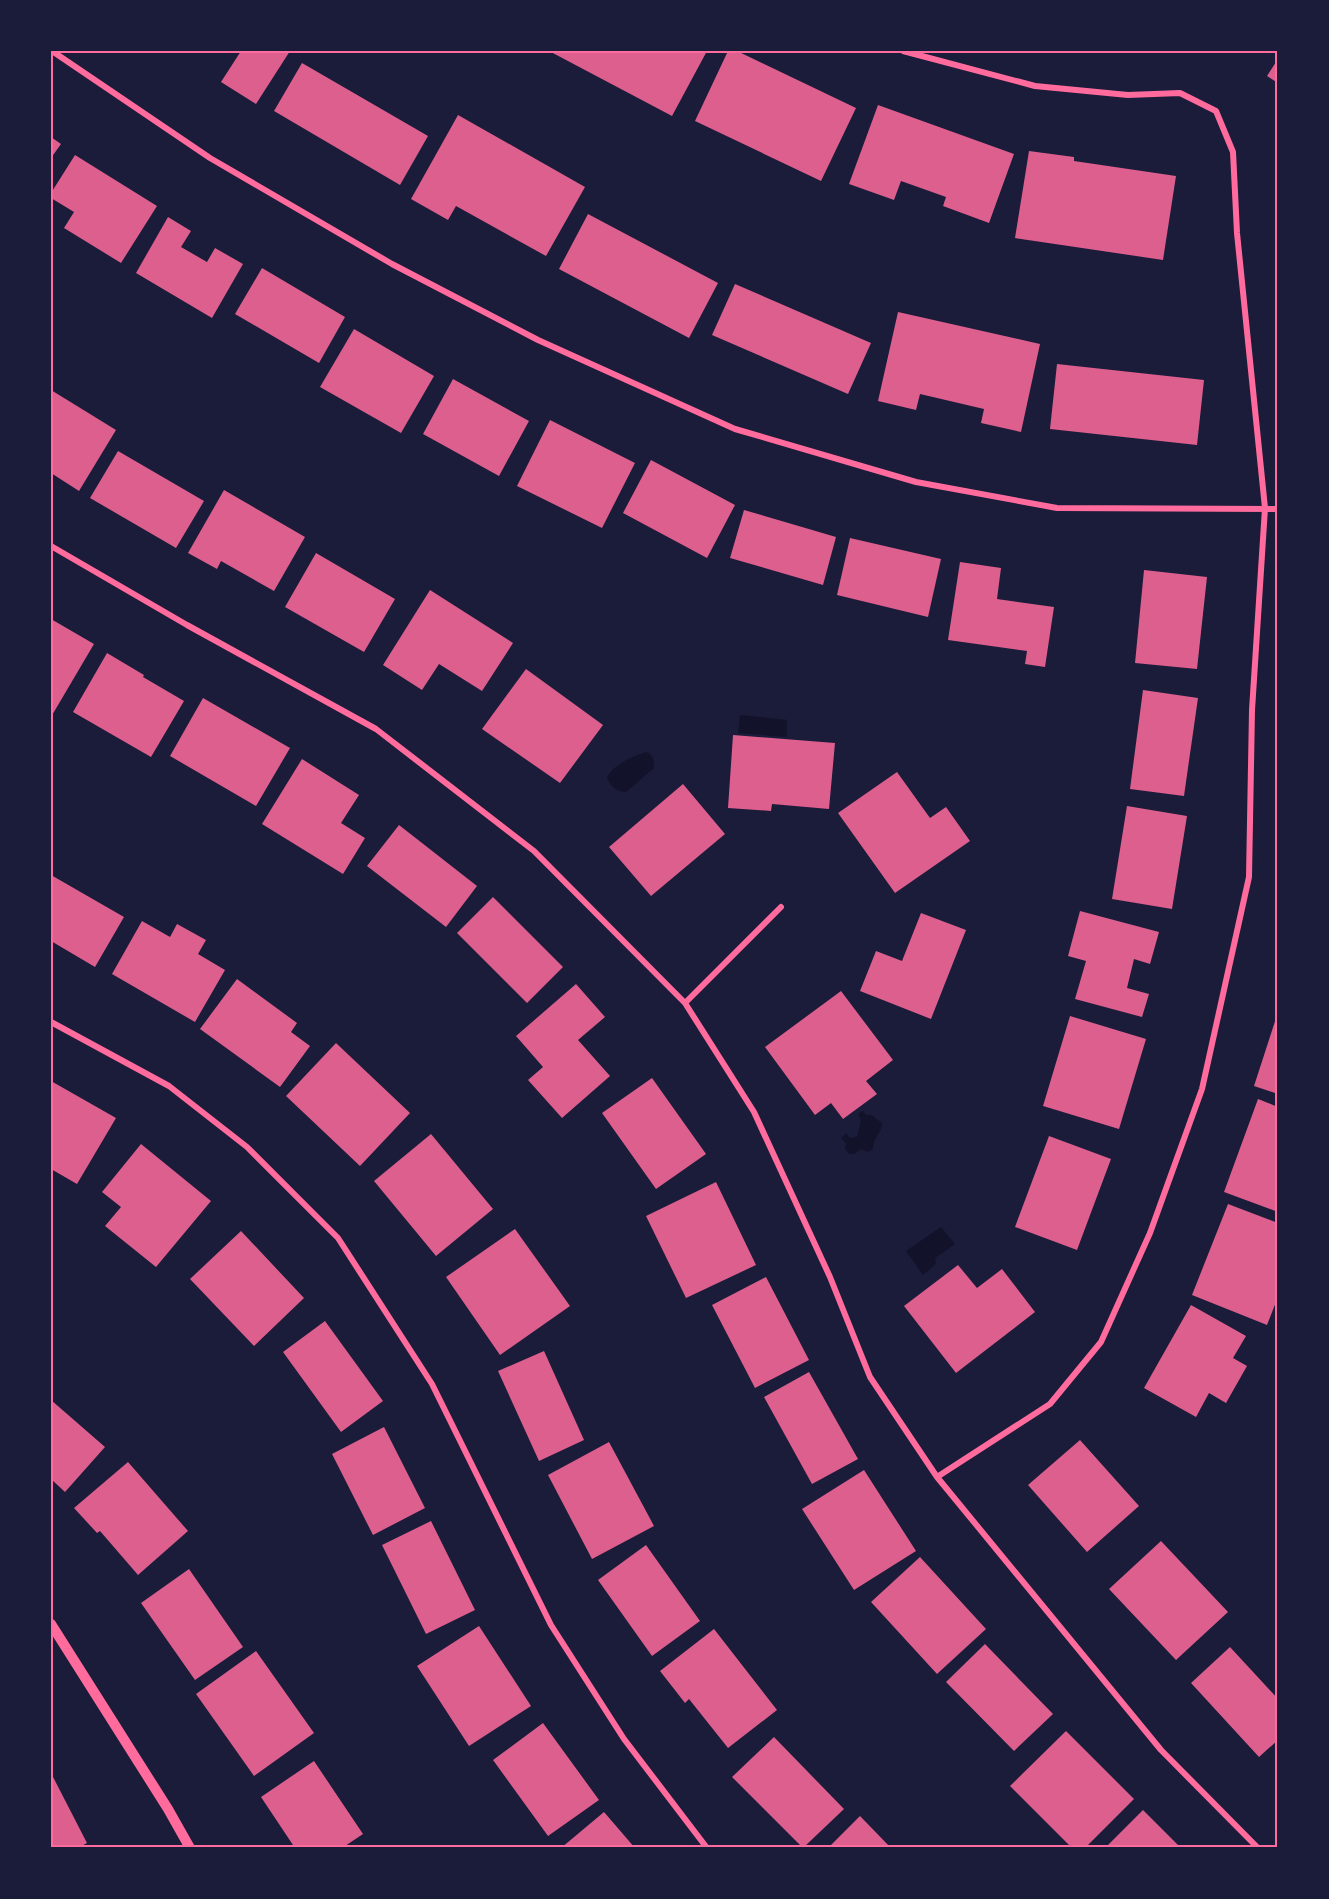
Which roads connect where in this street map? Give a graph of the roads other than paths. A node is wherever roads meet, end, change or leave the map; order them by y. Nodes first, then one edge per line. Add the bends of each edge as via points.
1 (52, 51) edge
2 (903, 51) edge
3 (1265, 508) junction
4 (1278, 509) edge
5 (51, 546) edge
6 (781, 907) dead end
7 (685, 1002) junction
8 (51, 1022) edge
9 (937, 1478) junction
10 (51, 1624) edge
11 (190, 1848) edge
12 (707, 1848) edge
13 (1258, 1848) edge

1 - 3 street via 210,158 393,264 538,340 735,429 916,482 1057,508
2 - 3 street via 1035,86 1128,94 1180,93 1216,111 1233,152 1237,233
3 - 4 street
3 - 9 street via 1252,710 1249,877 1202,1089 1150,1233 1101,1342 1050,1404
5 - 7 street via 376,729 534,851
6 - 7 street
7 - 9 street via 754,1112 830,1277 870,1377
8 - 12 street via 169,1086 248,1147 338,1238 432,1384 551,1624 624,1739
9 - 13 street via 1161,1750
10 - 11 street

